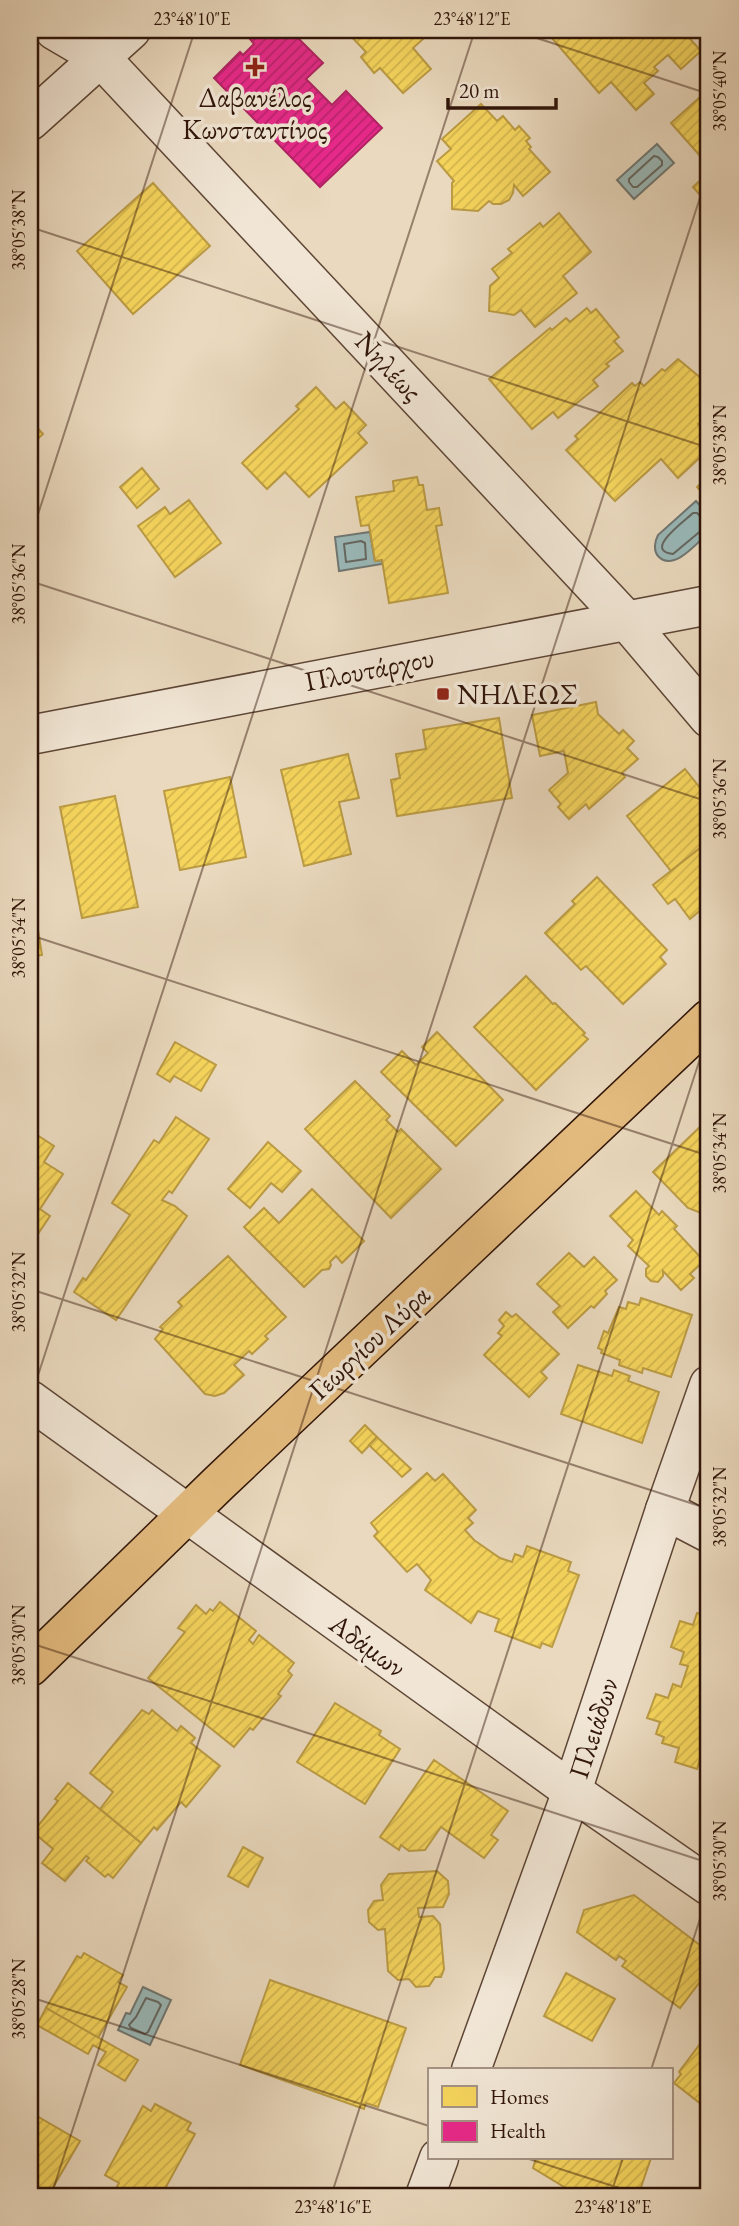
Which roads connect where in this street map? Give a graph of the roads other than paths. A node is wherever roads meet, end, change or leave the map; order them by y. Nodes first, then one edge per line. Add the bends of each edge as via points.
1 (54, 30) edge
2 (131, 30) edge
3 (100, 57) junction
4 (30, 121) edge
5 (709, 604) edge
6 (626, 620) junction
7 (709, 718) edge
8 (30, 735) edge
9 (709, 1019) edge
10 (709, 1385) edge
11 (30, 1400) edge
12 (665, 1510) junction
13 (187, 1515) junction
14 (709, 1533) edge
15 (30, 1667) edge
16 (572, 1791) junction
17 (709, 1886) edge
18 (472, 2068) edge
19 (438, 2160) edge
20 (425, 2196) edge

1 - 3 street, Νηλέως
2 - 3 street
3 - 4 street
3 - 6 street, Νηλέως
5 - 6 street, Πλουτάρχου
6 - 7 street, Νηλέως
6 - 8 street, Πλουτάρχου
9 - 13 main road, Γεωργίου Λύρα
10 - 12 street, Πλειάδων
11 - 13 street, Αδάμων
12 - 14 street
12 - 16 street, Πλειάδων
13 - 15 main road, Γεωργίου Λύρα
13 - 16 street, Αδάμων
16 - 17 street, Αδάμων
16 - 18 street, Πλειάδων
19 - 20 street

